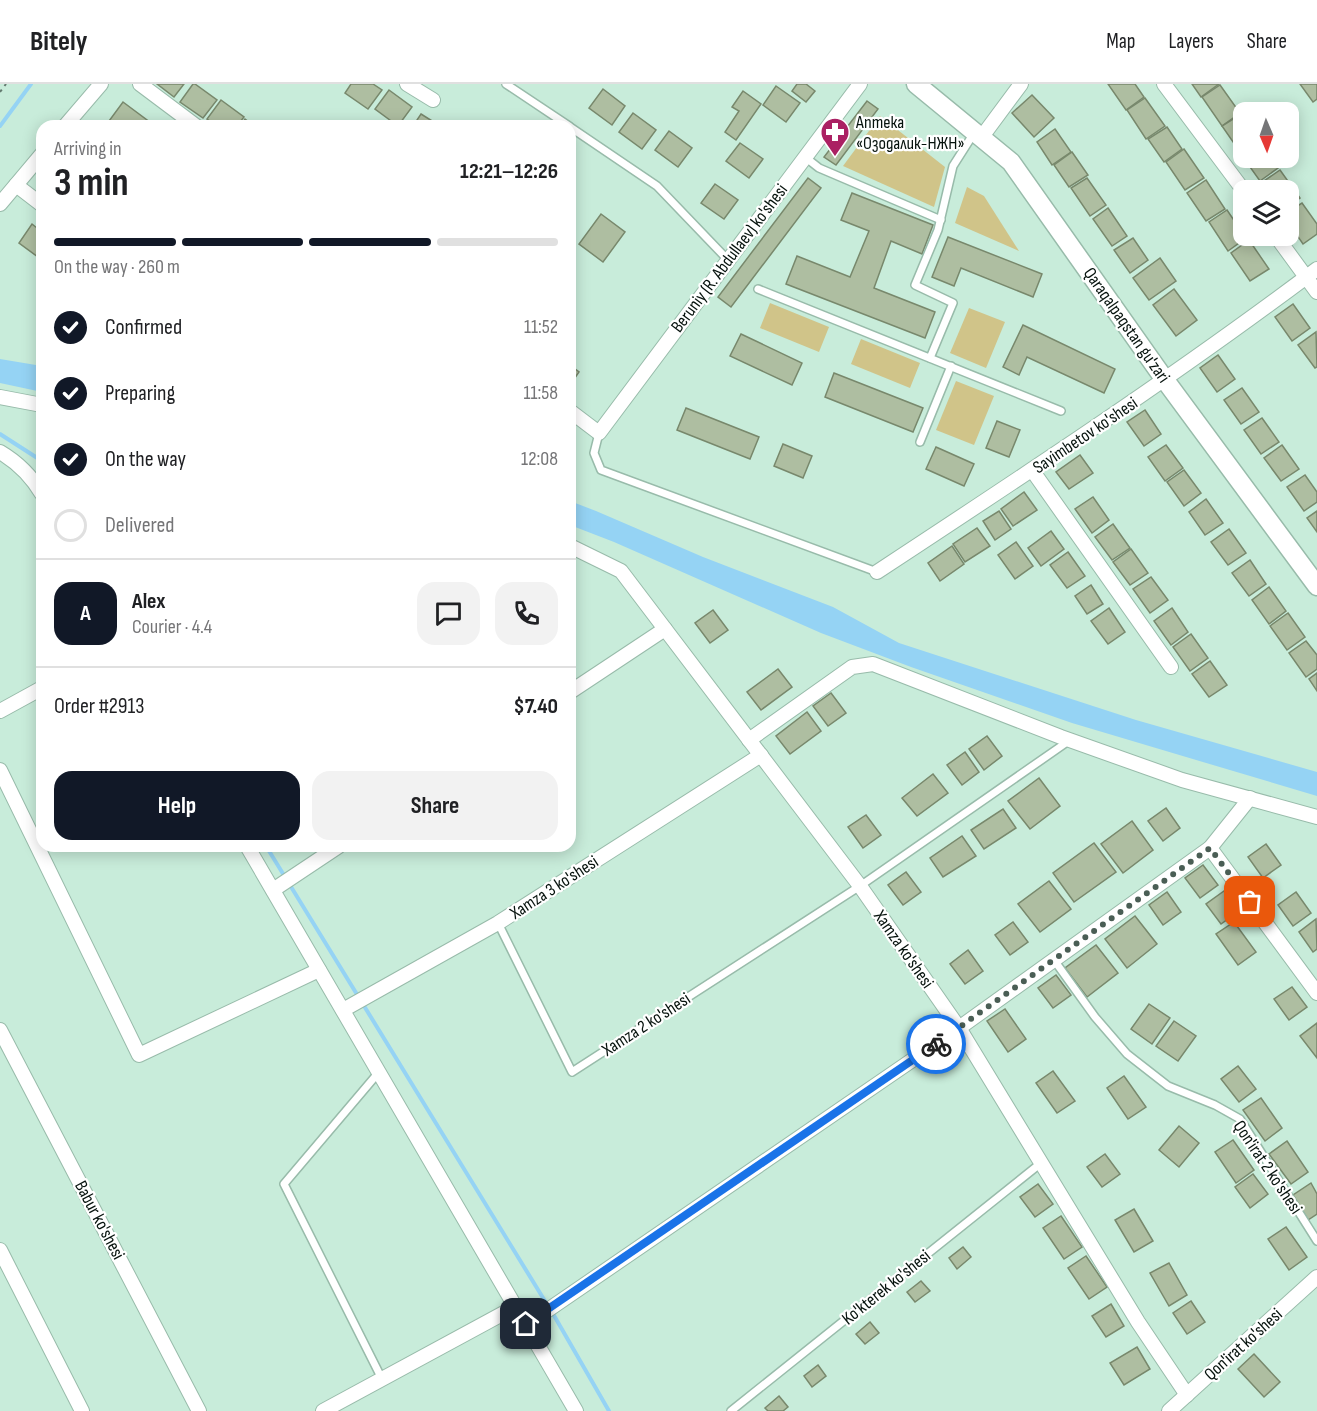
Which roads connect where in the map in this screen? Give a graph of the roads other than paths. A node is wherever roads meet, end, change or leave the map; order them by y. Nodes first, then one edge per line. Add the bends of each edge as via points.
1 (101, 84) edge
2 (140, 84) edge
3 (407, 84) edge
4 (506, 84) edge
5 (860, 84) edge
6 (916, 84) edge
7 (1022, 84) edge
8 (1164, 84) edge
9 (433, 100) dead end
10 (70, 120) edge
11 (188, 120) edge
12 (560, 120) edge
13 (576, 131) edge
14 (978, 136) junction
15 (805, 157) junction
16 (36, 161) edge
17 (1236, 180) edge
18 (16, 185) junction
19 (36, 200) edge
20 (0, 204) edge
21 (941, 220) junction
22 (1286, 246) edge
23 (728, 260) junction
24 (1312, 273) edge
25 (758, 289) dead end
26 (1317, 292) edge
27 (930, 358) junction
28 (951, 366) junction
29 (1166, 380) junction
30 (0, 397) edge
31 (36, 404) edge
32 (1061, 411) dead end
33 (576, 416) edge
34 (599, 434) junction
35 (920, 442) dead end
36 (0, 452) edge
37 (1032, 470) junction
38 (36, 484) edge
39 (576, 549) edge
40 (877, 572) joint
41 (1317, 586) edge
42 (665, 629) junction
43 (1171, 667) dead end
44 (576, 688) edge
45 (36, 691) edge
46 (0, 711) edge
47 (749, 740) junction
48 (1071, 740) junction
49 (760, 754) junction
50 (0, 770) edge
51 (1250, 798) junction
52 (1317, 817) edge
53 (36, 844) edge
54 (1210, 848) junction
55 (40, 852) edge
56 (251, 852) edge
57 (330, 852) edge
58 (860, 886) junction
59 (273, 890) junction
60 (498, 922) junction
61 (1054, 960) junction
62 (319, 970) junction
63 (1317, 993) edge
64 (343, 1010) junction
65 (959, 1028) junction
66 (0, 1030) edge
67 (379, 1072) junction
68 (1041, 1162) junction
69 (1317, 1241) edge
70 (0, 1250) edge
71 (1317, 1277) edge
72 (515, 1307) junction
73 (526, 1324) junction
74 (382, 1379) junction
75 (1187, 1395) junction
76 (82, 1411) edge
77 (199, 1411) edge
78 (323, 1411) edge
79 (576, 1411) edge
80 (731, 1411) edge
81 (1169, 1411) edge

1 - 10 street
2 - 11 street
3 - 9 street
4 - 12 lane
5 - 15 street, Beruniy (R. Abdullaev) ko'shesi
6 - 14 street, Qaraqalpaqstan gu'zari
7 - 14 street
8 - 17 street
13 - 23 lane via 657,186
14 - 21 lane via 953,166
14 - 29 street, Qaraqalpaqstan gu'zari via 1011,162
15 - 21 lane via 819,168
15 - 23 street, Beruniy (R. Abdullaev) ko'shesi
16 - 18 street
18 - 19 street
18 - 20 street
21 - 27 lane via 915,285 953,303
22 - 24 street
23 - 34 street, Beruniy (R. Abdullaev) ko'shesi
24 - 26 street
24 - 29 street, Sayimbetov ko'shesi
25 - 27 lane
27 - 28 lane
28 - 32 lane
28 - 35 lane
29 - 37 street, Sayimbetov ko'shesi
29 - 41 street, Qaraqalpaqstan gu'zari
30 - 31 street
33 - 34 street
34 - 40 lane via 594,453 601,470
36 - 38 street
37 - 40 street, Sayimbetov ko'shesi
37 - 43 street
39 - 42 street, Xamza ko'shesi via 621,571
42 - 44 street
42 - 47 street, Xamza ko'shesi
45 - 46 street
47 - 48 street via 852,667 873,664
47 - 49 street, Xamza ko'shesi
48 - 51 street via 1182,780
48 - 58 lane
49 - 58 street, Xamza ko'shesi
49 - 60 street, Xamza 3 ko'shesi
50 - 53 street
51 - 52 street
51 - 54 street
54 - 61 street
54 - 63 street
55 - 62 street via 139,1055
56 - 59 street
57 - 59 street
58 - 60 lane, Xamza 2 ko'shesi via 572,1072
58 - 65 street, Xamza ko'shesi
59 - 62 street
60 - 64 street, Xamza 3 ko'shesi
61 - 65 street
61 - 69 lane, Qon'irat 2 ko'shesi via 1127,1054 1168,1086 1240,1119
62 - 64 street
64 - 67 street
65 - 68 street, Xamza ko'shesi
65 - 73 street
66 - 77 street, Babur ko'shesi
67 - 72 street
67 - 74 lane via 284,1184
68 - 75 street, Xamza ko'shesi via 1138,1323
68 - 80 lane, Ko'kterek ko'shesi
70 - 76 street
71 - 75 street, Qon'irat ko'shesi
72 - 73 street
72 - 74 street
73 - 79 street
74 - 78 street
75 - 81 street, Qon'irat ko'shesi

